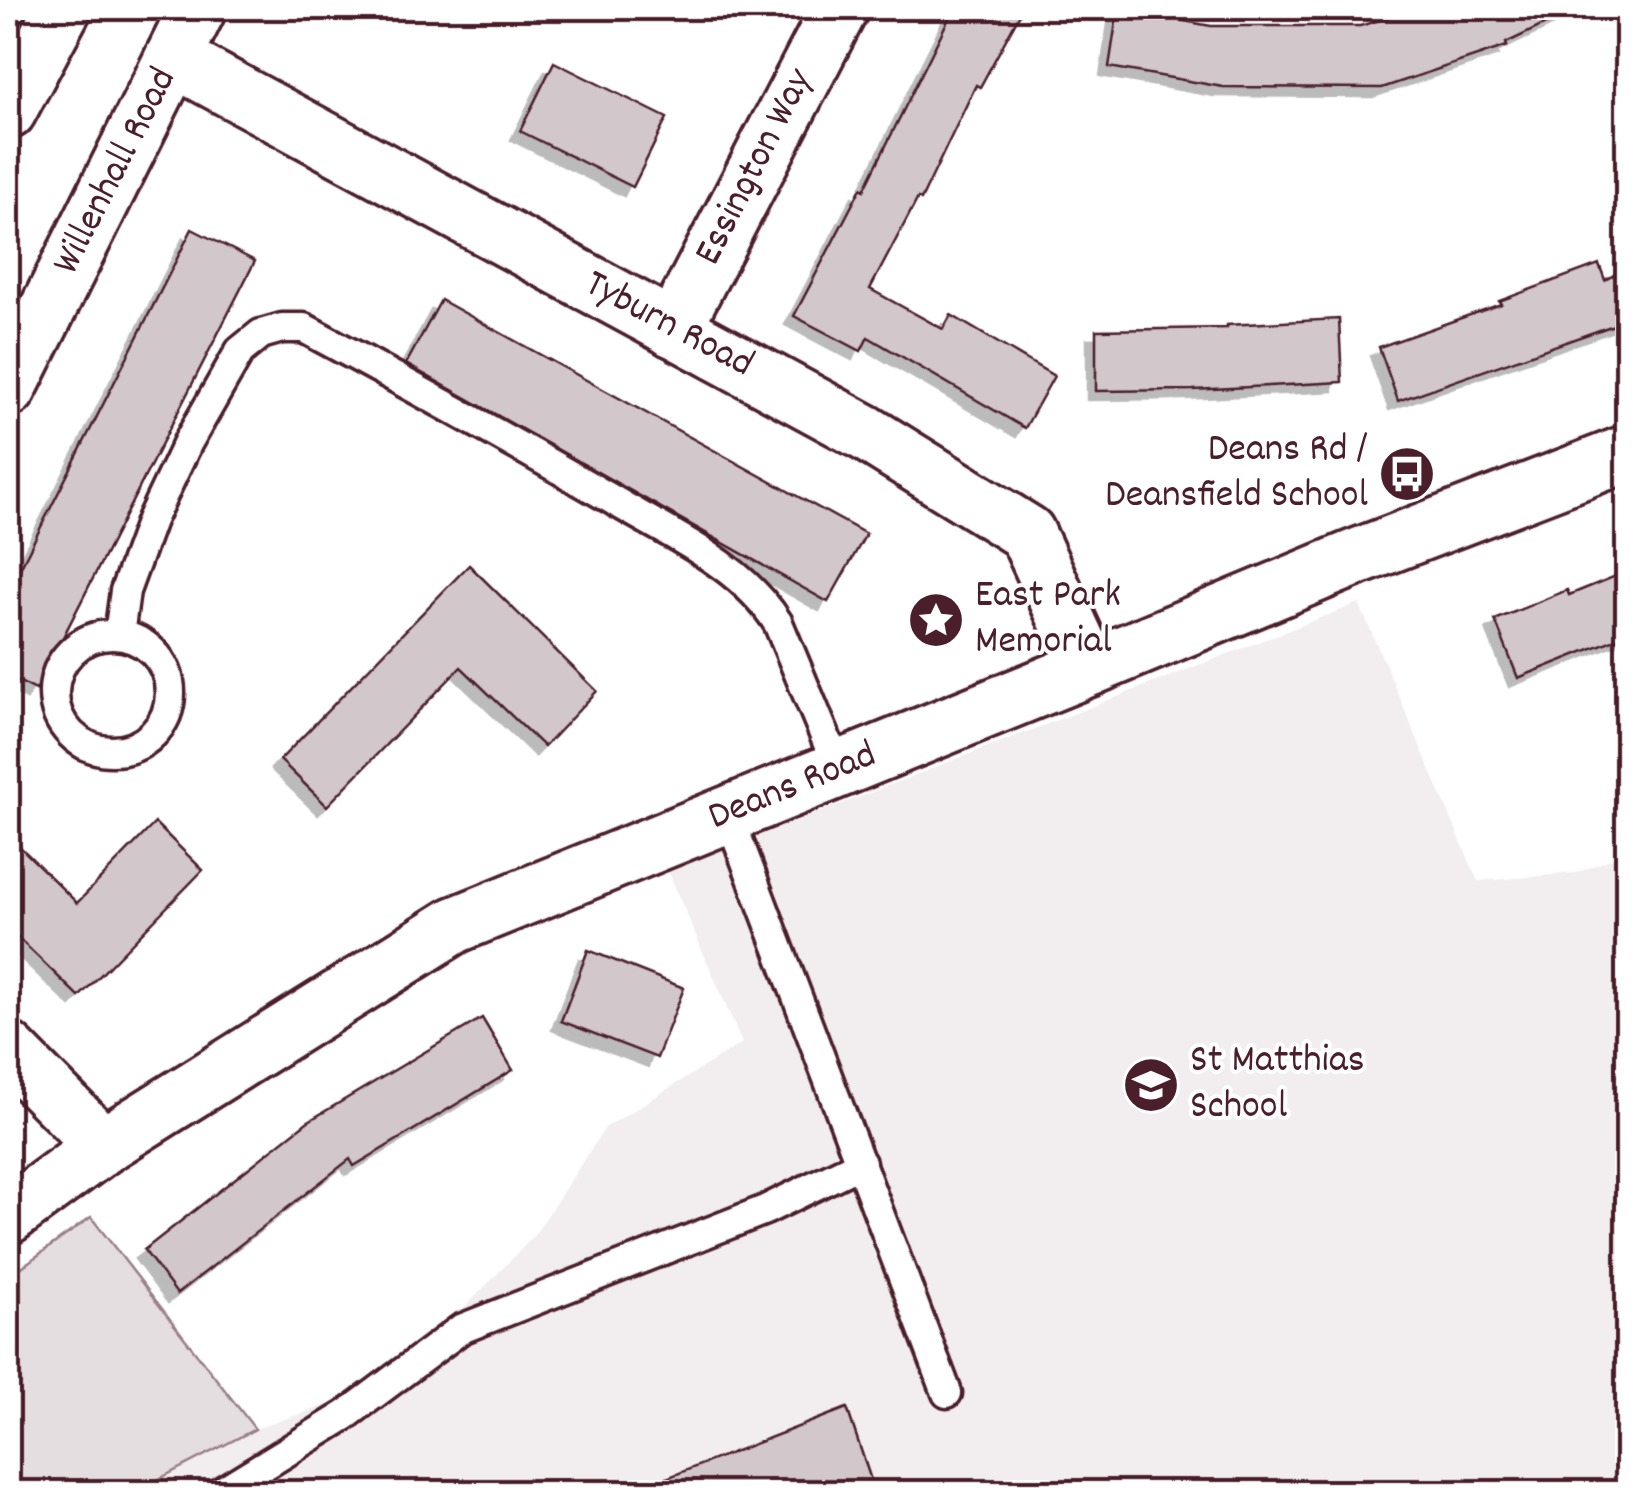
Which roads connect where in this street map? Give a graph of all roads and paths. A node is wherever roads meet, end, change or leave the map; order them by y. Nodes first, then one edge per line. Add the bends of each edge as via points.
1 (63, 8) edge
2 (198, 8) edge
3 (840, 8) edge
4 (174, 58) junction
5 (8, 111) edge
6 (672, 329) junction
7 (8, 389) edge
8 (1628, 453) edge
9 (119, 635) junction
10 (1089, 668) junction
11 (838, 770) junction
12 (728, 814) junction
13 (8, 1050) edge
14 (102, 1146) junction
15 (861, 1163) junction
16 (8, 1216) edge
17 (948, 1393) dead end
18 (221, 1492) edge

1 - 5 main road
2 - 4 main road, Willenhall Road
3 - 6 main road, Essington Way
4 - 6 main road, Tyburn Road
4 - 7 main road, Willenhall Road
6 - 10 main road, Tyburn Road via 866,433 1027,533
8 - 10 main road, Deans Road
9 - 9 lane via 137,640 164,664 170,700 156,733 124,751 104,752 69,733 58,716 54,686 65,657 80,644
9 - 11 lane via 125,592 151,520 240,351 261,334 304,328 488,426 746,582 778,622
10 - 11 main road, Deans Road
11 - 12 main road, Deans Road
12 - 14 main road, Deans Road via 455,925
12 - 15 lane
13 - 14 main road
14 - 16 main road, Deans Road
15 - 17 lane
15 - 18 lane via 765,1210 461,1329 346,1415

